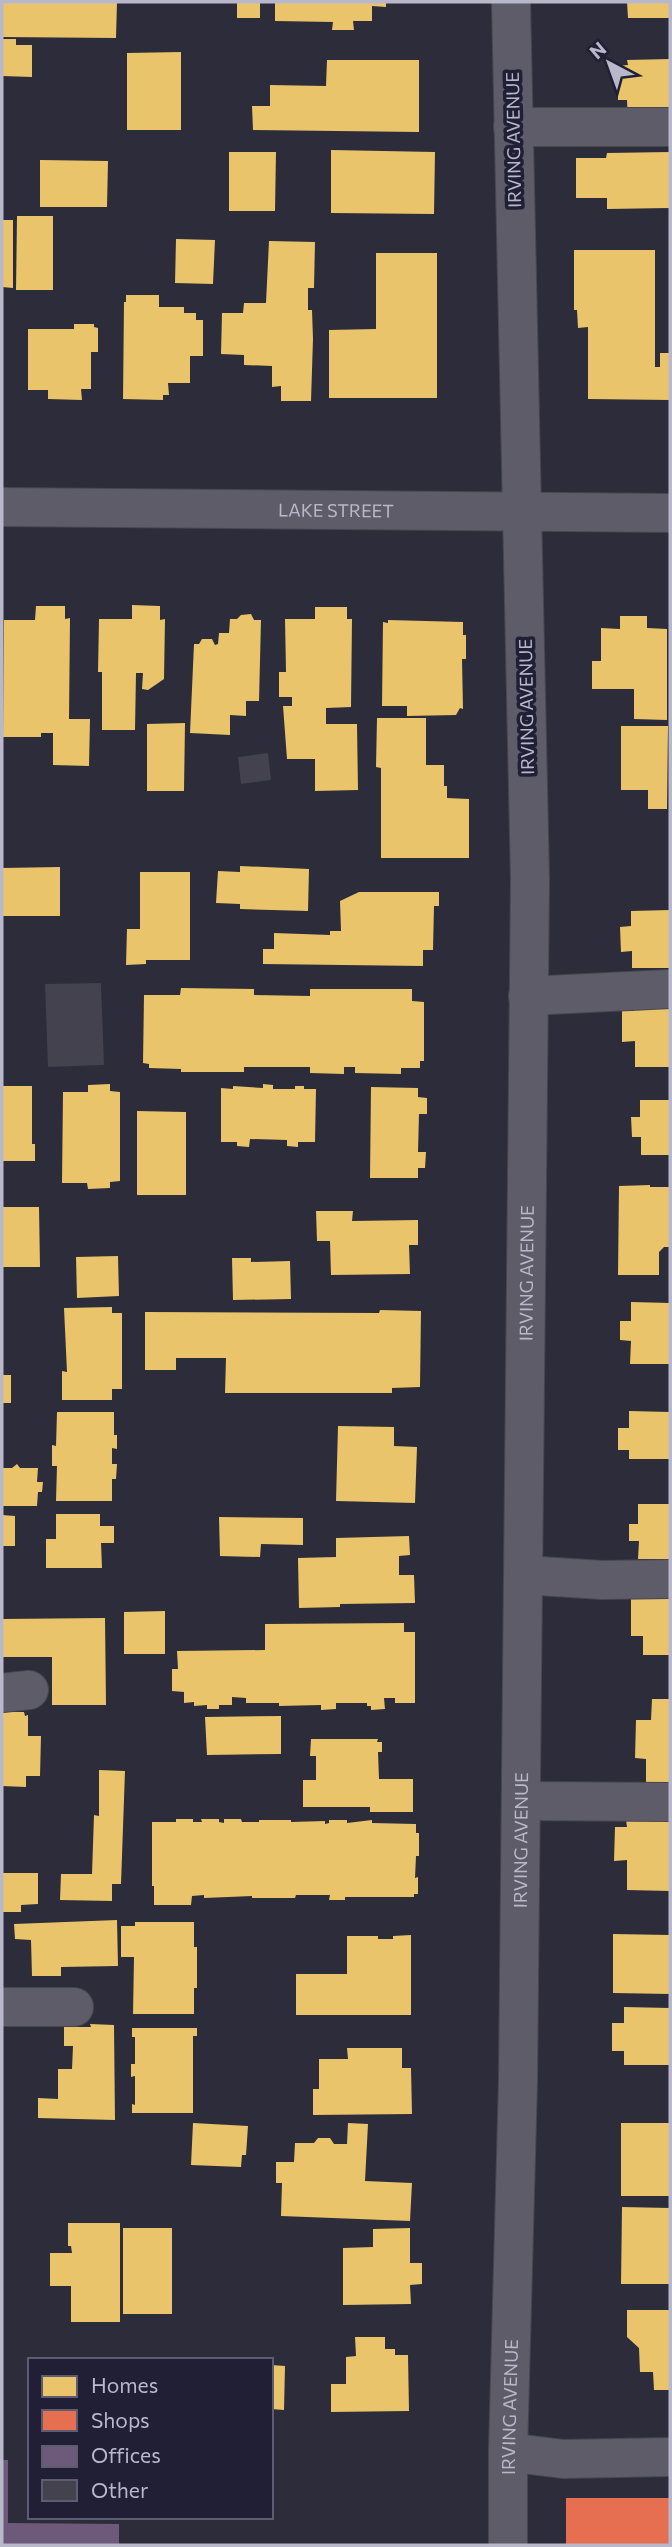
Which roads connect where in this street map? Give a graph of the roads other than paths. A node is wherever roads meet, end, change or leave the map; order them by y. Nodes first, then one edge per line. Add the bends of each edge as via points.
1 (511, 2) edge
2 (513, 127) junction
3 (670, 127) edge
4 (2, 507) edge
5 (520, 513) junction
6 (670, 513) edge
7 (670, 989) edge
8 (528, 996) junction
9 (524, 1574) junction
10 (670, 1579) edge
11 (521, 1801) junction
12 (670, 1802) edge
13 (2, 2007) edge
14 (74, 2007) dead end
15 (508, 2452) junction
16 (670, 2457) edge
17 (508, 2545) edge

1 - 2 street, IRVING AVENUE
2 - 3 street
2 - 5 street, IRVING AVENUE
4 - 5 street, LAKE STREET
5 - 6 street, LAKE STREET
5 - 8 street, IRVING AVENUE via 530,866
7 - 8 street
8 - 9 street, IRVING AVENUE
9 - 10 street
9 - 11 street, IRVING AVENUE
11 - 12 street
11 - 15 street, IRVING AVENUE
13 - 14 street
15 - 16 street via 564,2459
15 - 17 street, IRVING AVENUE

